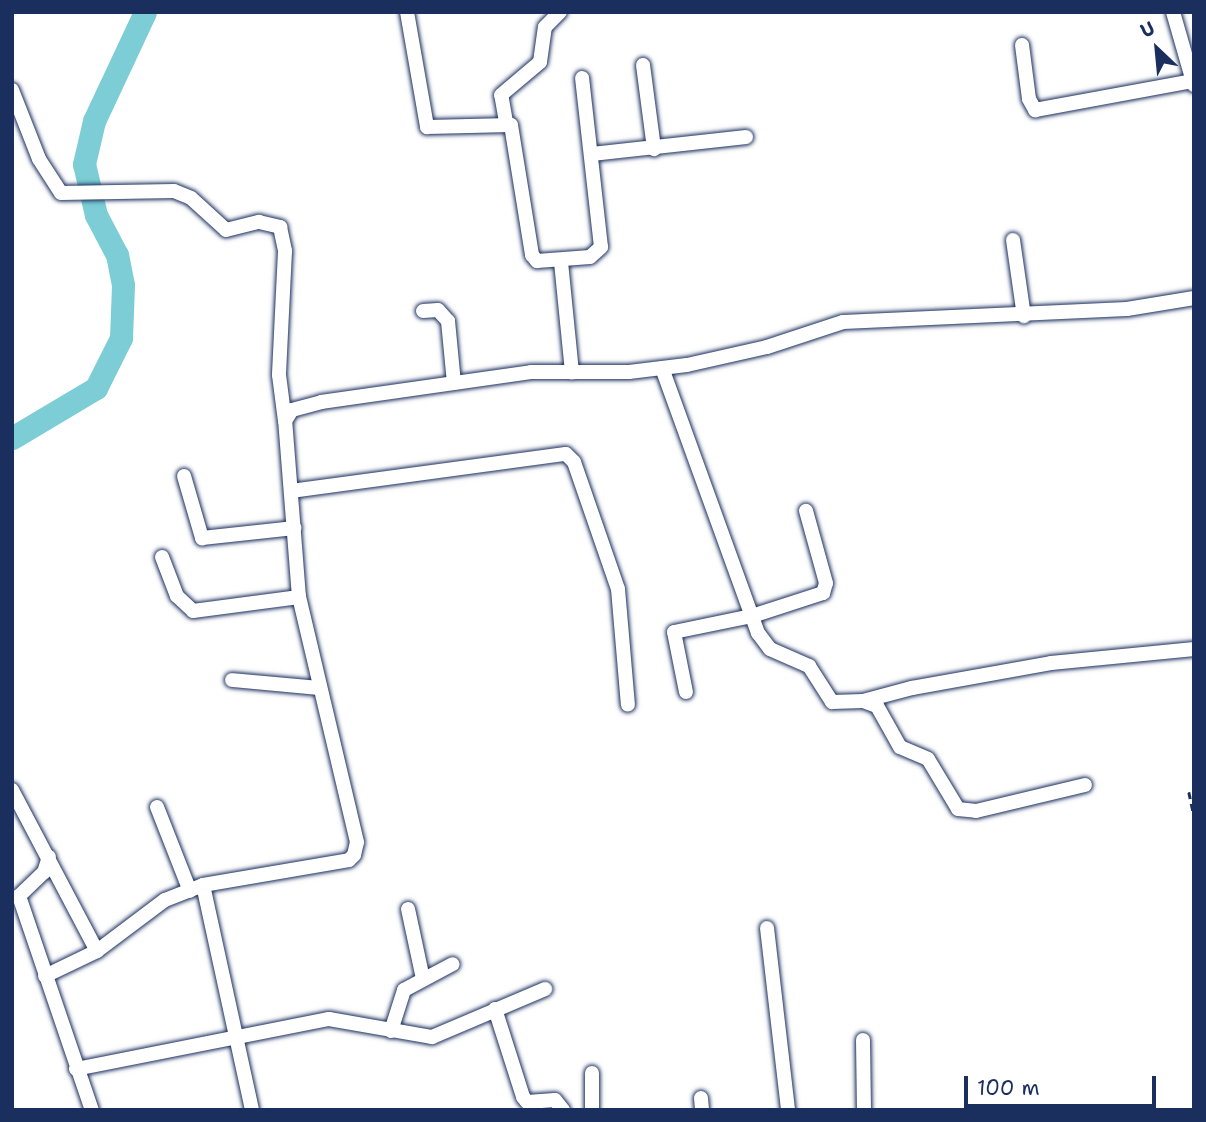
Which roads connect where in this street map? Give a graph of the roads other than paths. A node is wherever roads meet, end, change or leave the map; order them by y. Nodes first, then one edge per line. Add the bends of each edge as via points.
1 (407, 12) edge
2 (561, 12) edge
3 (1173, 12) edge
4 (1022, 45) dead end
5 (643, 65) dead end
6 (582, 78) dead end
7 (1193, 83) edge
8 (12, 90) edge
9 (506, 122) junction
10 (746, 137) dead end
11 (654, 149) junction
12 (592, 154) junction
13 (1013, 240) dead end
14 (561, 262) junction
15 (1194, 298) edge
16 (423, 311) dead end
17 (1024, 316) junction
18 (662, 368) junction
19 (572, 372) junction
20 (454, 383) junction
21 (285, 421) junction
22 (184, 476) dead end
23 (291, 491) junction
24 (806, 511) dead end
25 (294, 528) junction
26 (163, 557) dead end
27 (299, 597) junction
28 (752, 616) junction
29 (1194, 649) edge
30 (232, 680) dead end
31 (318, 688) junction
32 (686, 692) dead end
33 (863, 701) junction
34 (628, 705) dead end
35 (1085, 785) dead end
36 (12, 790) edge
37 (157, 807) dead end
38 (49, 857) junction
39 (197, 888) junction
40 (408, 909) dead end
41 (767, 929) dead end
42 (97, 951) junction
43 (453, 964) dead end
44 (45, 976) junction
45 (424, 979) junction
46 (545, 989) dead end
47 (495, 1009) junction
48 (391, 1031) junction
49 (235, 1035) junction
50 (863, 1040) dead end
51 (76, 1069) junction
52 (592, 1073) dead end
53 (92, 1110) edge
54 (252, 1110) edge
55 (562, 1110) edge
56 (592, 1110) edge
57 (788, 1110) edge
58 (864, 1110) edge

1 - 9 street via 426,127
2 - 9 street via 545,27 540,62 501,95
3 - 7 street
4 - 7 street via 1029,99 1035,110
5 - 11 street
6 - 12 street
8 - 21 street via 39,159 61,193 184,193 226,230 259,222 281,227 285,234 279,375
9 - 14 street via 511,125 534,260
10 - 11 street
11 - 12 street
12 - 14 street via 601,247 590,257
13 - 17 street
14 - 19 street
15 - 17 street via 1127,309
16 - 20 street via 439,310 448,321
17 - 18 street via 843,322 767,347
18 - 19 street
18 - 28 street
19 - 20 street via 531,372
20 - 21 street via 303,405
21 - 23 street
22 - 25 street via 202,538
23 - 25 street
23 - 34 street via 566,454 574,463 618,589
24 - 28 street via 826,583 823,593
25 - 27 street
26 - 27 street via 177,596 193,611
27 - 31 street
28 - 32 street via 674,632
28 - 33 street via 763,642 809,666 827,700
29 - 33 street via 1051,663
30 - 31 street
31 - 39 street via 357,842 354,855 349,860
33 - 35 street via 877,706 900,747 928,759 958,809 976,811
36 - 38 street
37 - 39 street
38 - 42 street
38 - 44 street via 44,872 19,896
39 - 42 street via 139,917
39 - 49 street
40 - 45 street
41 - 57 street
42 - 44 street
43 - 45 street
44 - 51 street
45 - 48 street via 401,994
46 - 47 street
47 - 48 street via 432,1037
47 - 55 street via 523,1097 527,1101 555,1100
48 - 49 street via 329,1019
49 - 51 street
49 - 54 street
50 - 58 street
51 - 53 street
52 - 56 street

